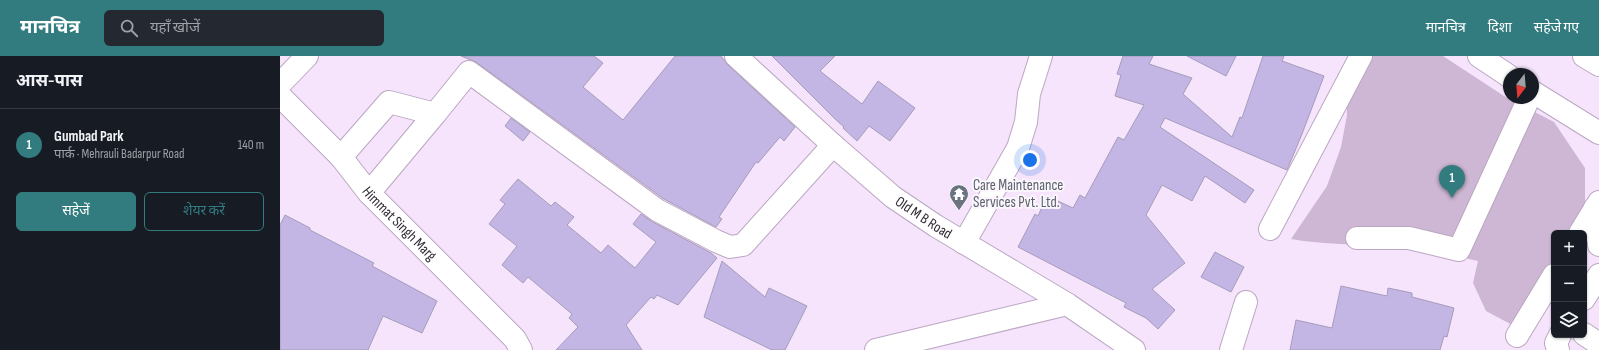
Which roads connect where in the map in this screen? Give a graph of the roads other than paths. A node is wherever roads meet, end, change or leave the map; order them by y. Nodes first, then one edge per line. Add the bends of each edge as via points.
1 (307, 56) edge
2 (736, 56) edge
3 (1040, 56) edge
4 (1360, 56) edge
5 (1479, 56) edge
6 (1584, 56) edge
7 (1599, 65) edge
8 (1503, 72) edge
9 (280, 84) edge
10 (280, 96) edge
11 (1539, 96) edge
12 (1526, 104) edge
13 (435, 114) junction
14 (1599, 133) edge
15 (834, 145) junction
16 (341, 157) junction
17 (369, 193) junction
18 (1597, 205) edge
19 (1270, 229) dead end
20 (1582, 230) edge
21 (1357, 238) dead end
22 (964, 243) junction
23 (1599, 244) edge
24 (1599, 276) edge
25 (1551, 280) edge
26 (1590, 299) edge
27 (1246, 302) dead end
28 (1067, 304) junction
29 (1517, 336) dead end
30 (1587, 336) edge
31 (1558, 338) edge
32 (1599, 344) edge
33 (522, 350) edge
34 (876, 350) edge
35 (1134, 350) edge
36 (1231, 350) edge
37 (1558, 350) edge

1 - 9 street
2 - 15 street, Old M B Road
3 - 22 street via 1018,148
4 - 19 street
5 - 8 street
6 - 7 street
10 - 16 street, Himmat Singh Marg
11 - 14 street
12 - 21 street via 1458,250 1408,238
13 - 15 street via 469,72 657,210 730,247 743,245
13 - 16 street via 388,102
13 - 17 street
15 - 22 street, Old M B Road via 893,197
16 - 17 street, Himmat Singh Marg
17 - 33 street, Himmat Singh Marg via 515,339
18 - 20 street
18 - 23 street
22 - 28 street, Old M B Road
24 - 26 street
25 - 29 street
27 - 36 street
28 - 34 street
28 - 35 street, Old M B Road
30 - 32 street
31 - 37 street via 1556,342

